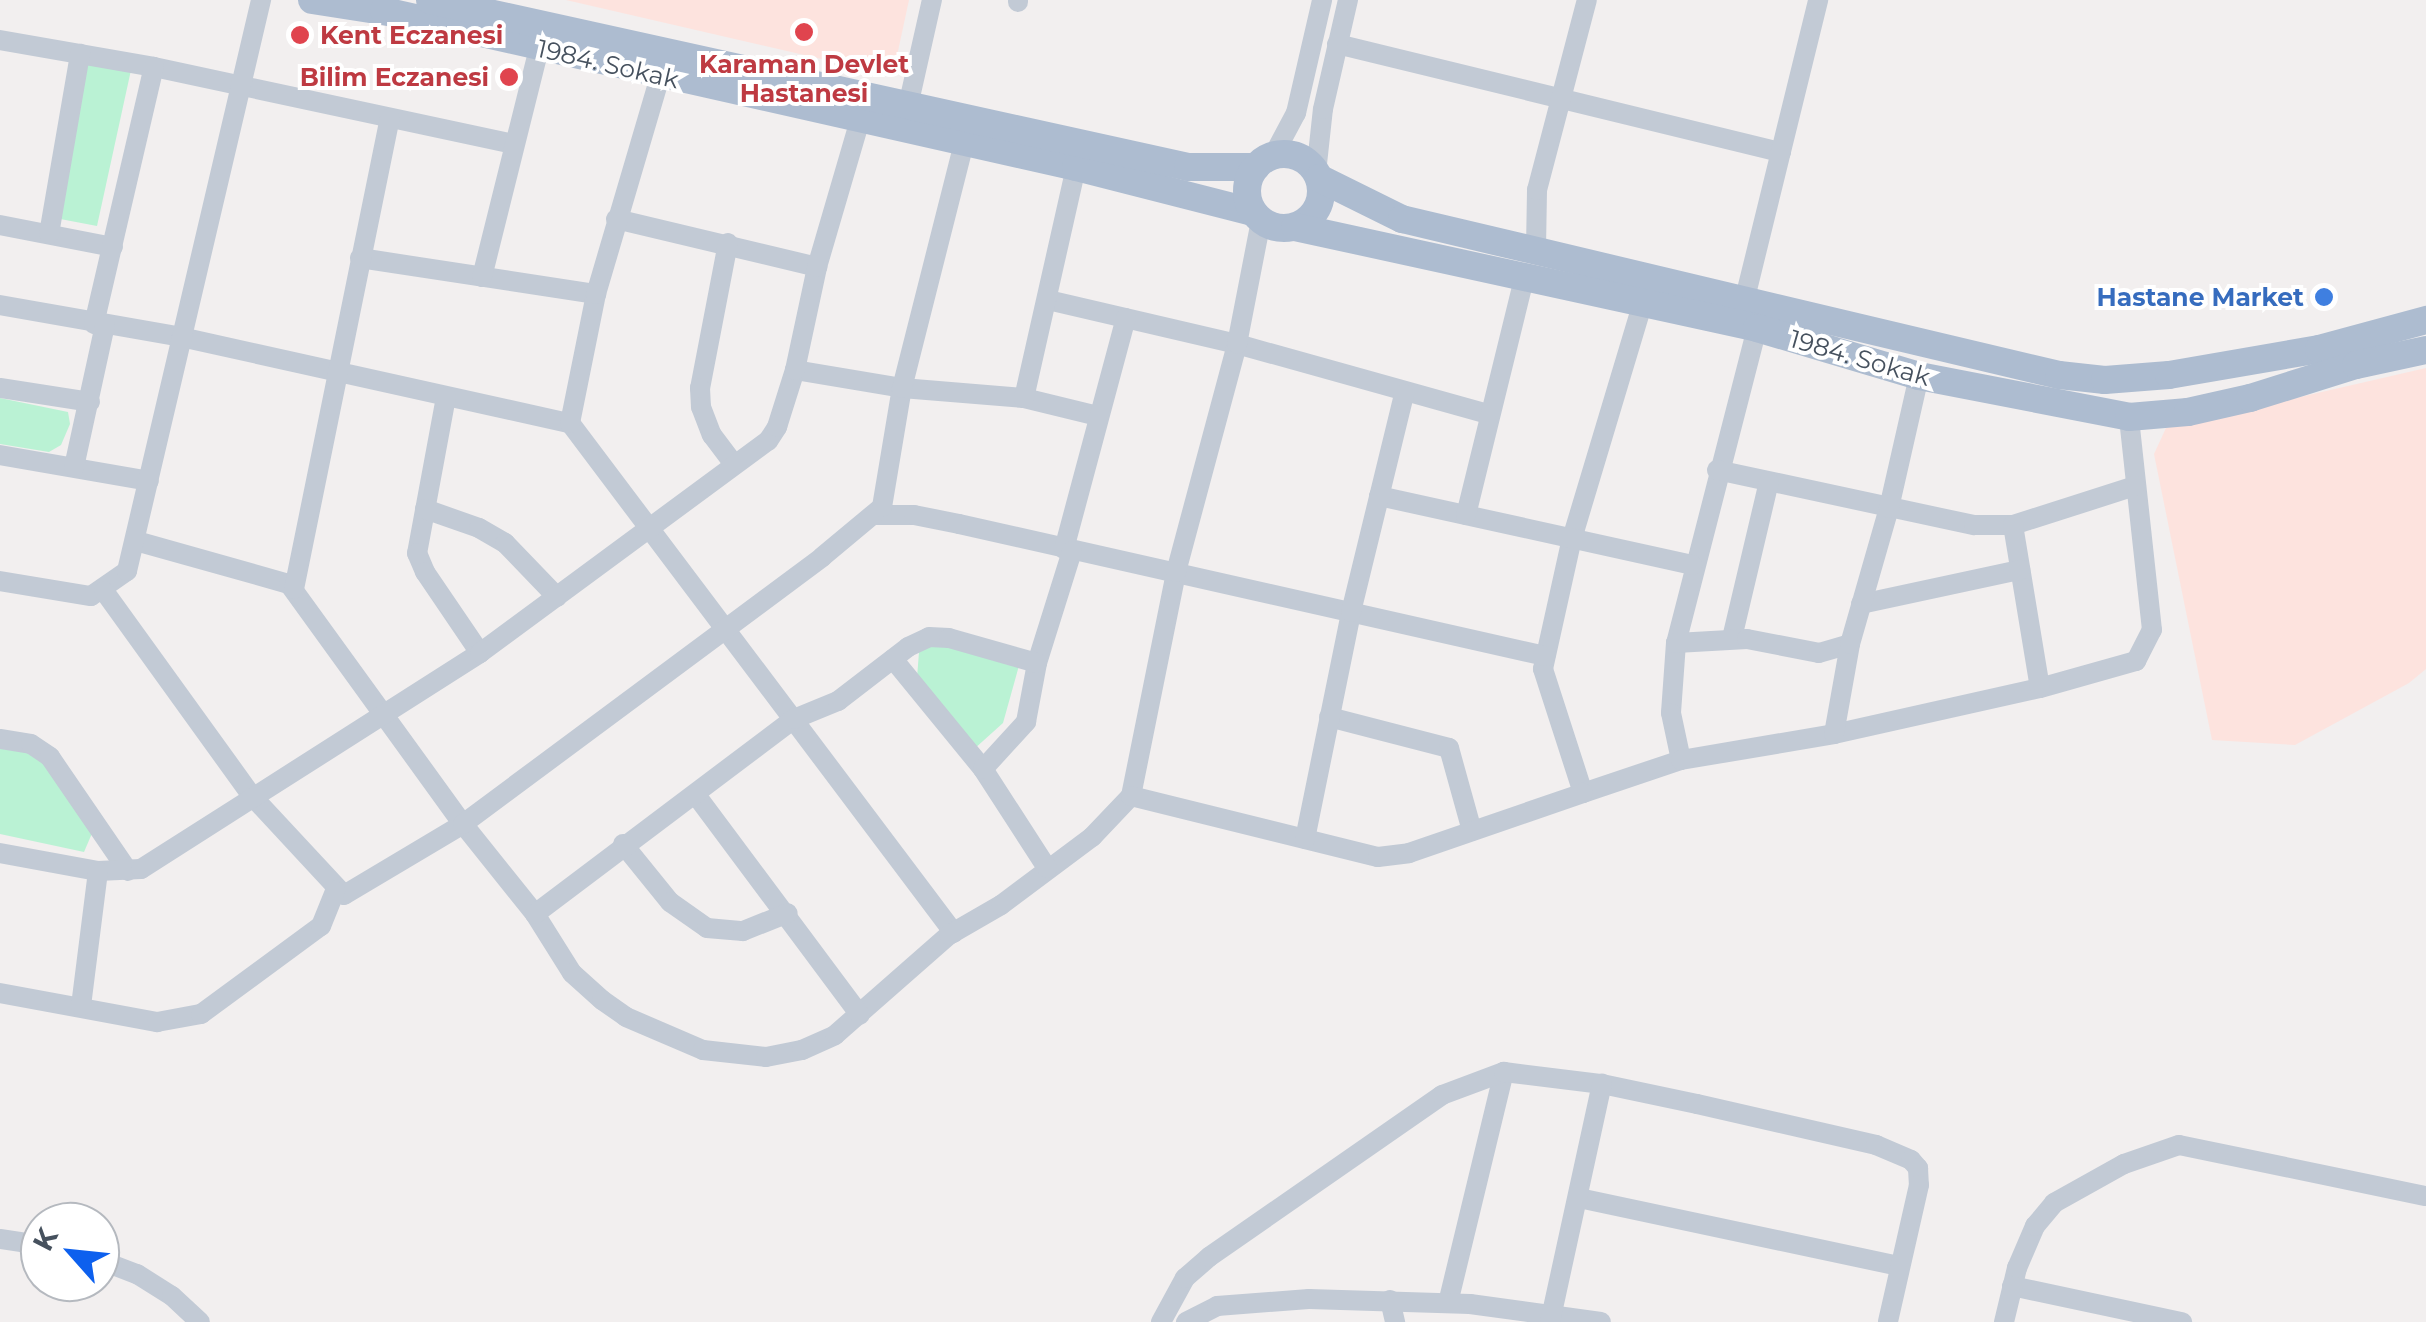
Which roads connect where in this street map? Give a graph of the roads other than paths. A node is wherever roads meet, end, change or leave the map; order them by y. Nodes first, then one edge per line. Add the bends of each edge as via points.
1 (261, 0) edge
2 (312, 0) edge
3 (430, 0) edge
4 (932, 0) edge
5 (1322, 0) edge
6 (1348, 0) edge
7 (1587, 0) edge
8 (1818, 0) edge
9 (0, 40) edge
10 (1337, 44) junction
11 (539, 48) junction
12 (80, 54) junction
13 (154, 67) junction
14 (660, 76) junction
15 (241, 85) junction
16 (1560, 101) junction
17 (905, 118) junction
18 (390, 119) junction
19 (860, 120) junction
20 (964, 143) junction
21 (513, 144) junction
22 (1781, 152) junction
23 (1264, 162) junction
24 (1076, 167) junction
25 (1317, 175) junction
26 (1257, 216) junction
27 (616, 219) junction
28 (0, 226) edge
29 (1294, 226) junction
30 (49, 234) junction
31 (728, 244) junction
32 (113, 247) junction
33 (1536, 248) junction
34 (360, 258) junction
35 (817, 266) junction
36 (1525, 275) junction
37 (482, 276) junction
38 (596, 294) junction
39 (1746, 298) junction
40 (1048, 300) junction
41 (1642, 302) junction
42 (0, 306) edge
43 (1126, 318) junction
44 (2426, 320) edge
45 (99, 324) junction
46 (1757, 328) junction
47 (181, 337) junction
48 (1236, 344) junction
49 (2426, 350) edge
50 (794, 370) junction
51 (336, 372) junction
52 (1919, 376) junction
53 (2082, 378) junction
54 (0, 388) edge
55 (902, 388) junction
56 (1404, 394) junction
57 (446, 397) junction
58 (1024, 398) junction
59 (90, 402) junction
60 (2076, 407) junction
61 (1488, 414) junction
62 (1098, 416) junction
63 (2129, 417) junction
64 (570, 423) junction
65 (0, 455) edge
66 (734, 464) junction
67 (74, 467) junction
68 (1717, 470) junction
69 (150, 481) junction
70 (1770, 482) junction
71 (2135, 486) junction
72 (1379, 496) junction
73 (1889, 508) junction
74 (425, 509) junction
75 (874, 514) junction
76 (1466, 515) junction
77 (2013, 524) junction
78 (647, 530) junction
79 (1572, 538) junction
80 (136, 542) junction
81 (1068, 550) junction
82 (1692, 565) junction
83 (2020, 570) junction
84 (1176, 572) junction
85 (2, 582) edge
86 (294, 590) junction
87 (104, 591) junction
88 (557, 597) junction
89 (1860, 604) junction
90 (0, 606) edge
91 (1351, 612) junction
92 (727, 629) junction
93 (1732, 638) junction
94 (1676, 643) junction
95 (1850, 644) junction
96 (480, 653) junction
97 (1546, 656) junction
98 (893, 660) junction
99 (1037, 663) junction
100 (2040, 688) junction
101 (387, 716) junction
102 (1330, 717) junction
103 (794, 719) junction
104 (1834, 734) junction
105 (0, 739) edge
106 (1681, 760) junction
107 (983, 769) junction
108 (1582, 793) junction
109 (696, 795) junction
110 (252, 796) junction
111 (1132, 796) junction
112 (463, 824) junction
113 (1472, 831) junction
114 (1304, 839) junction
115 (623, 844) junction
116 (0, 853) edge
117 (1047, 868) junction
118 (128, 870) junction
119 (98, 871) junction
120 (336, 892) junction
121 (788, 913) junction
122 (536, 914) junction
123 (954, 933) junction
124 (0, 993) edge
125 (81, 1006) junction
126 (860, 1015) junction
127 (1504, 1072) junction
128 (1602, 1084) junction
129 (2426, 1196) edge
130 (1579, 1198) junction
131 (1899, 1266) junction
132 (120, 1269) edge
133 (2012, 1286) junction
134 (1390, 1300) junction
135 (1448, 1303) junction
136 (1551, 1317) edge
137 (200, 1322) edge
138 (1162, 1322) edge
139 (1186, 1322) edge
140 (1395, 1322) edge
141 (1600, 1322) edge
142 (1888, 1322) edge
143 (2004, 1322) edge
144 (2182, 1322) edge

1 - 15 street
2 - 11 main road, 1984. Sokak
3 - 17 main road
4 - 17 street
5 - 23 street via 1296,113
6 - 10 street
7 - 16 street
8 - 22 street
9 - 12 street
10 - 16 street
10 - 25 street
11 - 14 main road, 1984. Sokak
11 - 21 street
12 - 13 street
12 - 30 street
13 - 15 street
13 - 32 street
14 - 19 main road, 1984. Sokak
14 - 27 street
15 - 18 street
15 - 47 street
16 - 22 street
16 - 33 street via 1534,207
17 - 19 main road, 1984. Sokak
17 - 20 main road, 1984. Sokak
17 - 23 main road via 1188,167
18 - 21 street
18 - 34 street
19 - 35 street
20 - 24 main road, 1984. Sokak
20 - 55 street
21 - 37 street
22 - 39 street
23 - 25 main road via 1302,159
23 - 26 main road via 1247,190
24 - 26 main road, 1984. Sokak
24 - 40 street
25 - 29 main road via 1319,204
25 - 33 main road via 1402,219
26 - 29 main road via 1272,226
26 - 48 street
27 - 31 street
27 - 38 street
28 - 30 street
29 - 36 main road, 1984. Sokak
30 - 32 street
31 - 35 street
31 - 66 street via 700,388 712,435
32 - 45 street
33 - 39 main road
34 - 37 street
34 - 51 street
35 - 50 street
36 - 41 main road, 1984. Sokak
36 - 61 street
37 - 38 street
38 - 64 street
39 - 53 main road
40 - 43 street
40 - 58 street
41 - 46 main road, 1984. Sokak
41 - 79 street
42 - 45 street
43 - 48 street
43 - 62 street
44 - 53 main road via 2319,349 2169,375
45 - 47 street
45 - 59 street
46 - 52 main road, 1984. Sokak
46 - 68 street
47 - 51 street
47 - 69 street
48 - 56 street
48 - 84 street
49 - 63 main road, 1984. Sokak via 2188,412
50 - 55 street
50 - 66 street via 777,427
51 - 57 street
51 - 86 street
52 - 60 main road, 1984. Sokak
52 - 73 street
53 - 60 main road
54 - 59 street
55 - 58 street
55 - 75 street via 888,492
56 - 61 street
56 - 72 street
57 - 64 street
57 - 74 street
58 - 62 street
59 - 67 street
60 - 63 main road, 1984. Sokak
61 - 76 street
62 - 81 street
63 - 71 street
64 - 78 street
65 - 67 street
66 - 78 street
67 - 69 street
68 - 70 street
68 - 82 street
69 - 80 street
70 - 73 street
70 - 93 street
71 - 77 street
71 - 100 street via 2152,630 2146,646 2136,661
72 - 76 street
72 - 91 street
73 - 77 street via 1974,525
73 - 89 street
74 - 88 street via 505,542
74 - 96 street via 417,553
75 - 81 street via 914,514
75 - 92 street
76 - 79 street
77 - 83 street
78 - 88 street
78 - 92 street
79 - 82 street
79 - 97 street
80 - 86 street
80 - 87 street via 127,571
81 - 84 street
81 - 99 street
82 - 94 street
83 - 89 street
83 - 100 street
84 - 91 street
84 - 111 street
85 - 87 street via 90,596
85 - 90 street
86 - 101 street
87 - 110 street
88 - 96 street
89 - 95 street
91 - 97 street
91 - 102 street
92 - 103 street
92 - 112 street
93 - 94 street
93 - 95 street via 1819,653
94 - 106 street via 1671,714
95 - 104 street
96 - 101 street
97 - 108 street via 1543,669
98 - 99 street via 929,637
98 - 103 street via 838,701
98 - 107 street
99 - 107 street via 1026,722
100 - 104 street
101 - 110 street
101 - 112 street
102 - 113 street via 1449,748
102 - 114 street
103 - 109 street
103 - 123 street
104 - 106 street
105 - 118 street via 31,744 50,757
106 - 108 street
107 - 117 street
108 - 113 street
109 - 115 street
109 - 121 street
110 - 118 street via 153,862
110 - 120 street
111 - 114 street
111 - 117 street via 1092,837
112 - 120 street via 344,895
112 - 122 street
113 - 114 street via 1378,857
115 - 121 street via 670,902 707,928 744,931
115 - 122 street
116 - 119 street
117 - 123 street
118 - 119 street
119 - 125 street
120 - 125 street via 321,926 201,1014 157,1022
121 - 126 street
122 - 126 street via 572,973 602,1000 703,1050 766,1057 802,1050
123 - 126 street
124 - 125 street
127 - 128 street
127 - 135 street
127 - 138 street via 1442,1095 1210,1257 1185,1278
128 - 130 street
128 - 131 street via 1876,1145 1911,1160 1919,1185
129 - 133 street via 2178,1145 2124,1164 2054,1203 2035,1226
130 - 131 street
130 - 136 street
131 - 142 street
132 - 137 street via 160,1288
133 - 143 street
133 - 144 street
134 - 135 street
134 - 139 street via 1244,1301
134 - 140 street
135 - 136 street
136 - 141 street

